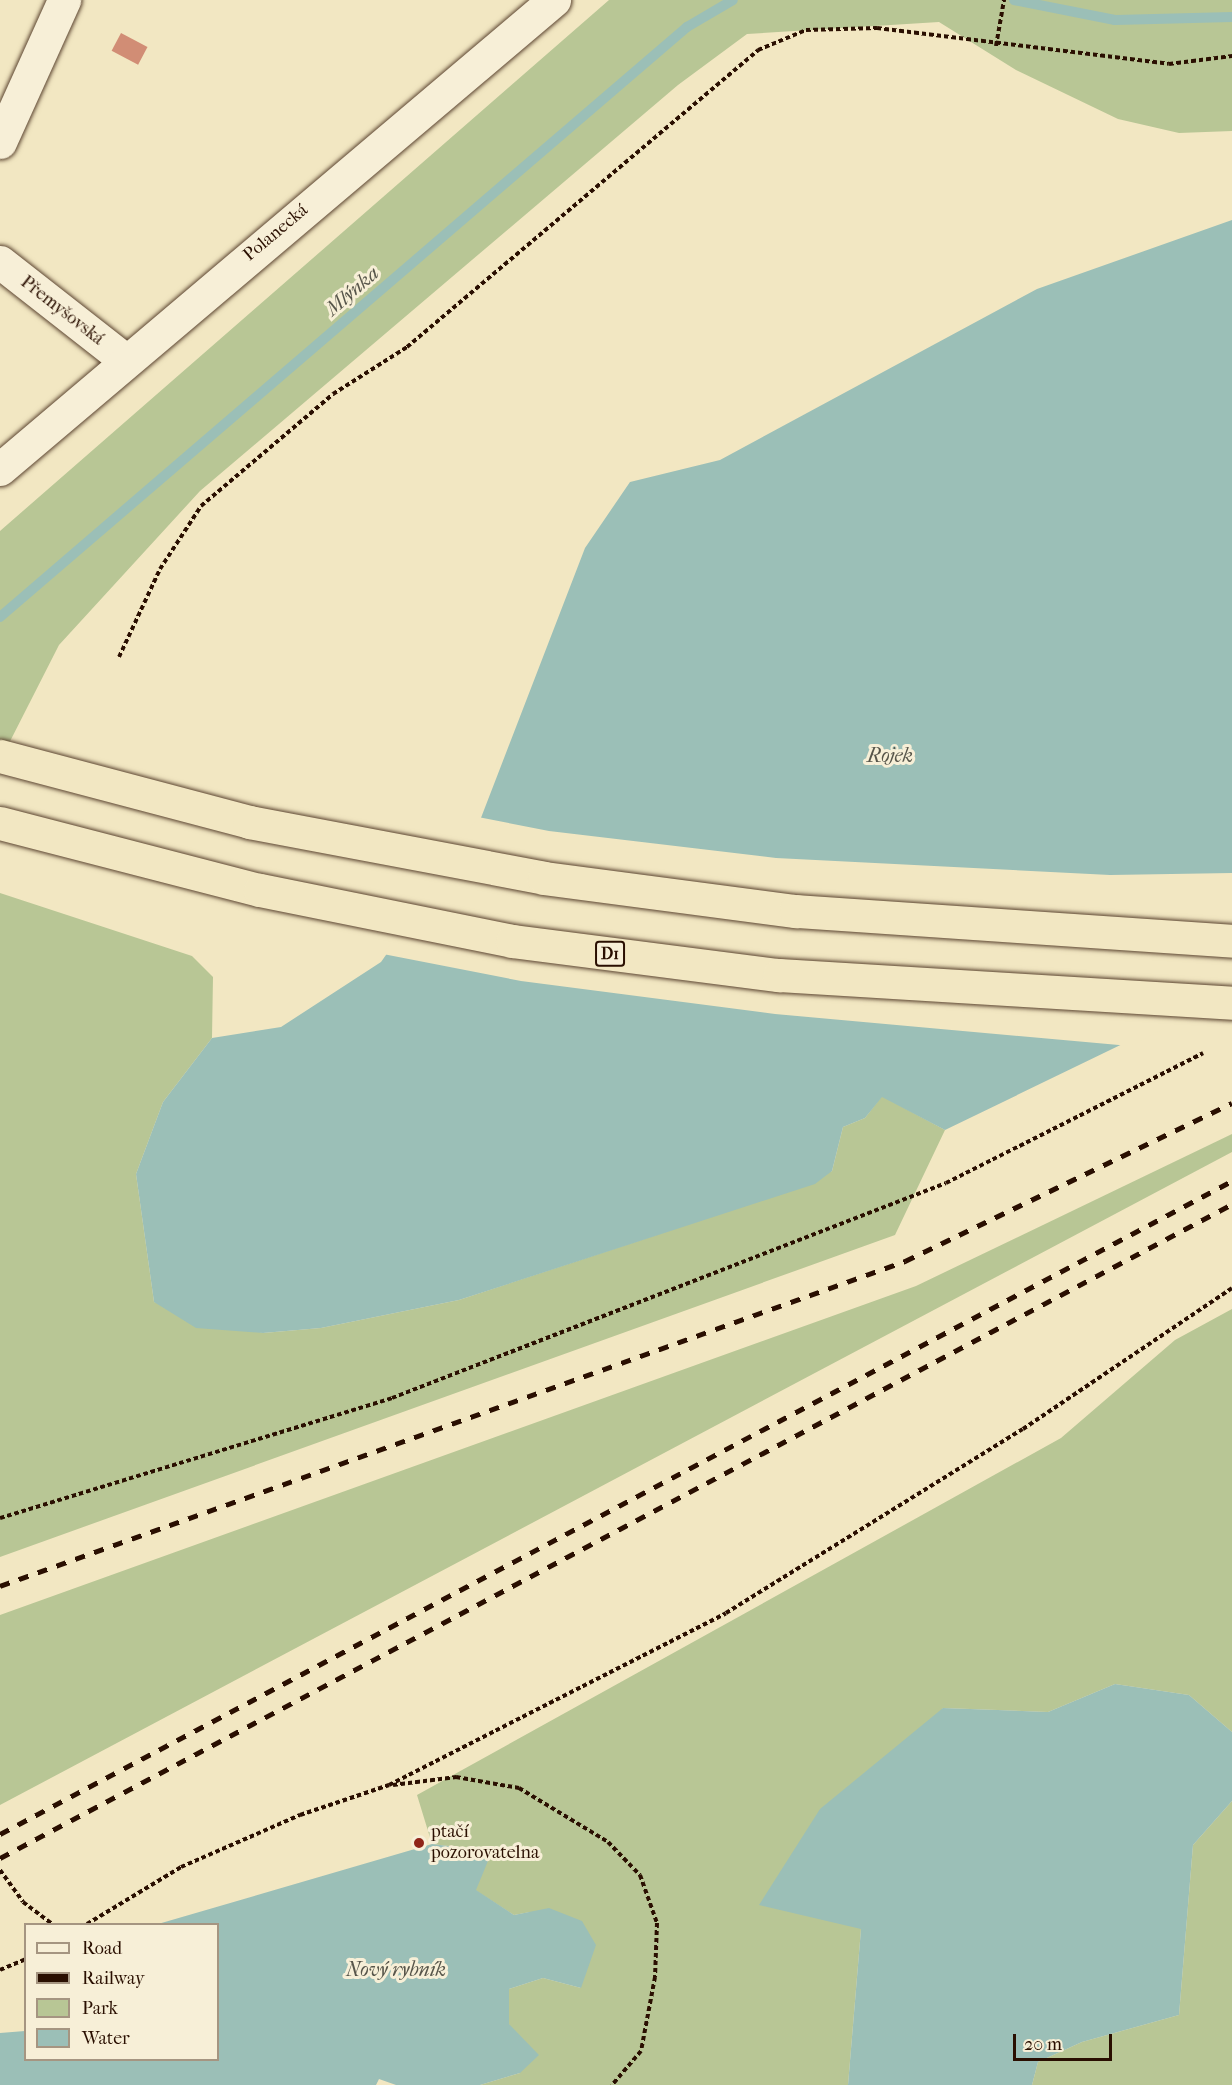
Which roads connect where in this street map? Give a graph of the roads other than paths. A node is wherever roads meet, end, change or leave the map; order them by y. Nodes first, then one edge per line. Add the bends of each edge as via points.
1 (64, 0) edge
2 (554, 0) edge
3 (0, 142) edge
4 (0, 262) edge
5 (125, 360) junction
6 (0, 469) edge
7 (0, 756) edge
8 (0, 823) edge
9 (1232, 924) edge
10 (1181, 939) junction
11 (1232, 941) edge
12 (1232, 1003) edge

1 - 3 street
2 - 5 street, Polanecká
4 - 5 street, Přemyšovská
5 - 6 street, Polanecká
7 - 10 highway via 249,822 544,878 796,911
8 - 12 highway, D1 via 260,890 512,942 779,975
9 - 10 highway
10 - 11 highway

